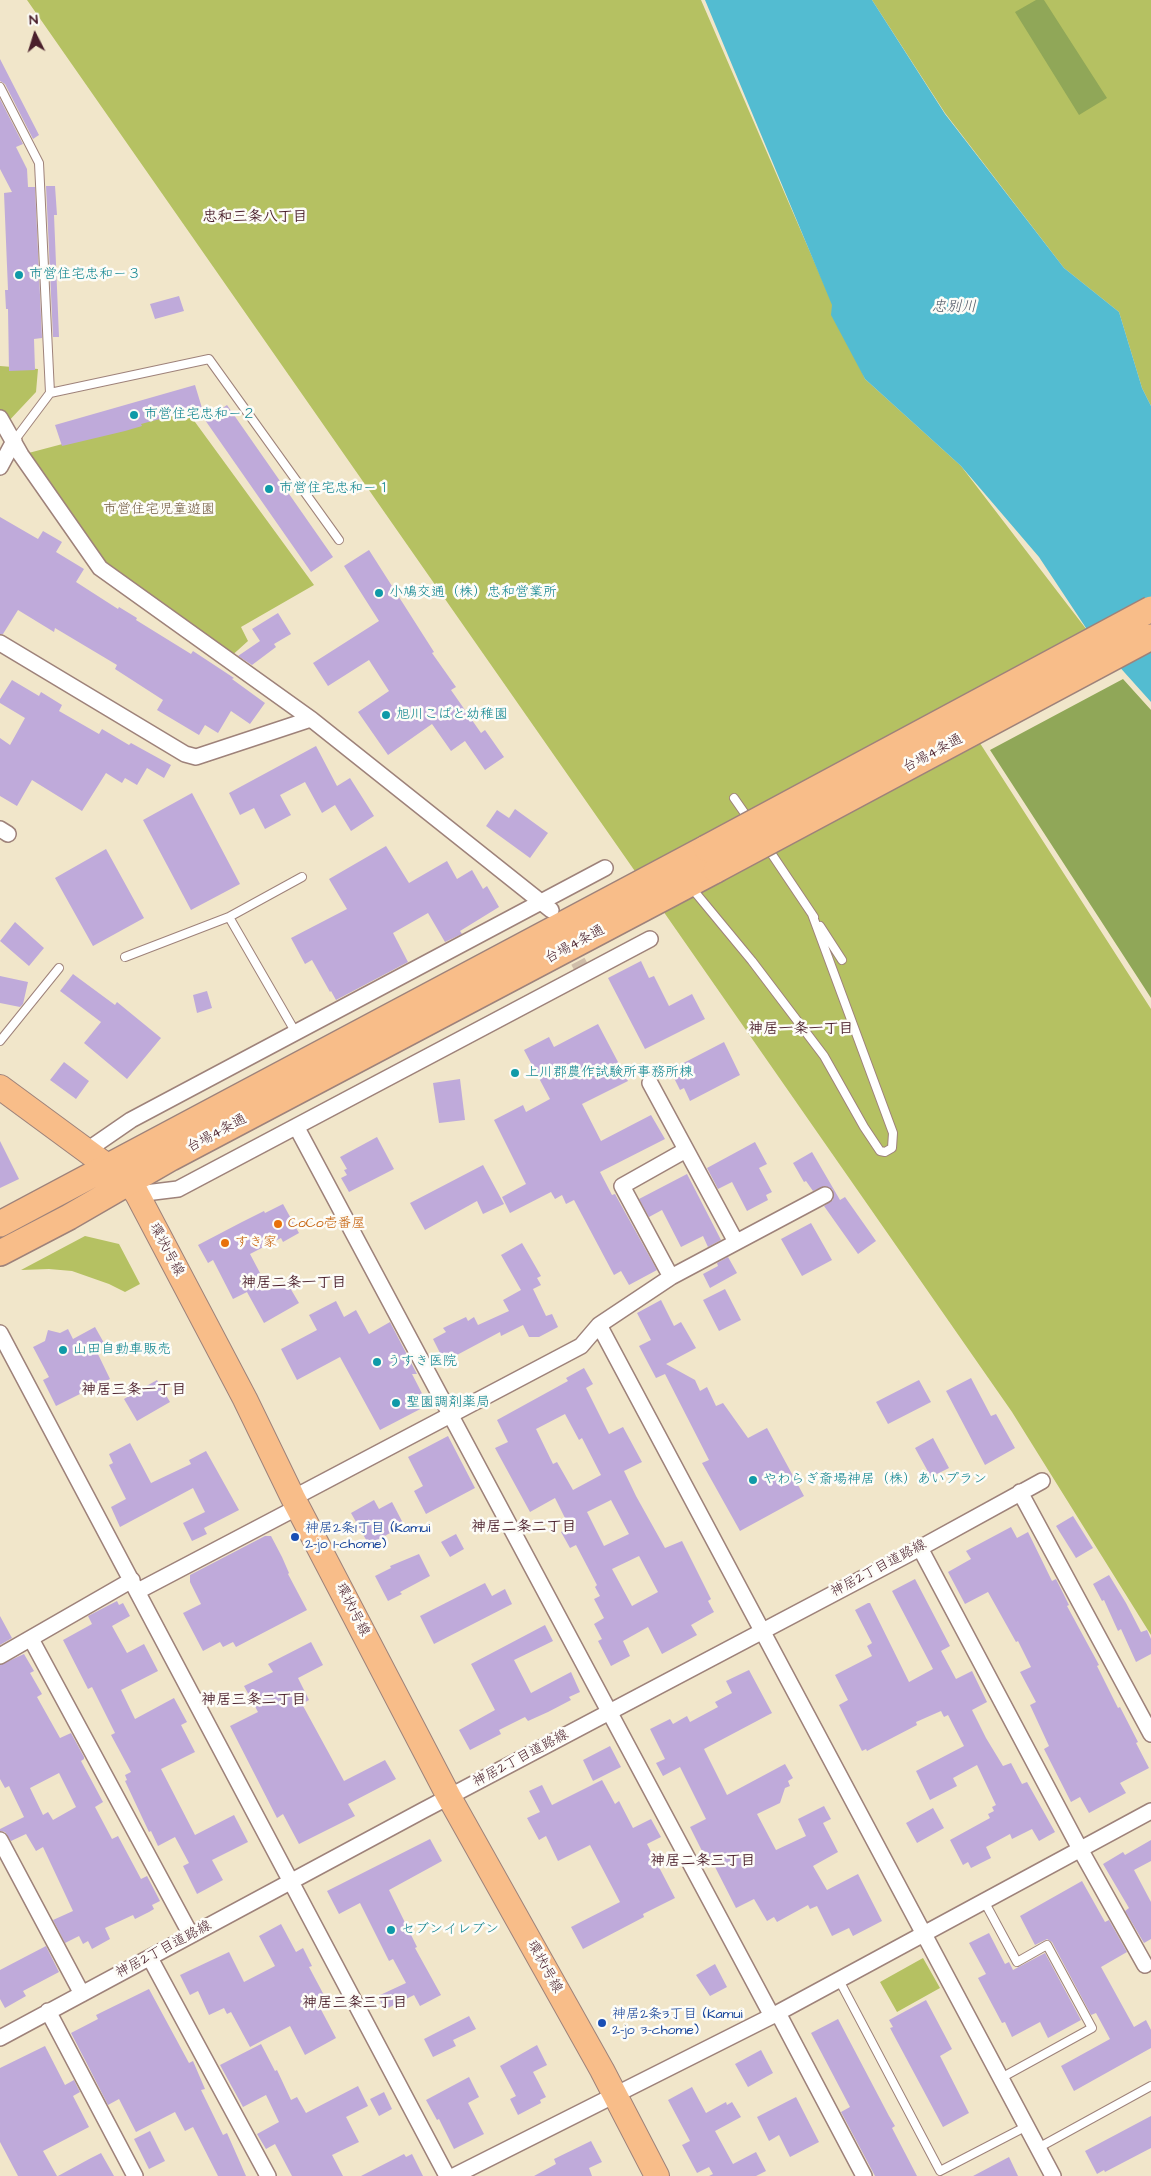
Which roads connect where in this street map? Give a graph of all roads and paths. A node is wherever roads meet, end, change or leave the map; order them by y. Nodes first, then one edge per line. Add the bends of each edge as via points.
1 (0, 87) edge
2 (50, 393) junction
3 (0, 418) edge
4 (14, 441) junction
5 (1, 462) edge
6 (339, 540) dead end
7 (1151, 609) edge
8 (1151, 637) edge
9 (0, 643) edge
10 (310, 718) junction
11 (734, 798) dead end
12 (756, 831) dead end
13 (762, 839) dead end
14 (605, 868) dead end
15 (682, 874) junction
16 (302, 877) dead end
17 (547, 906) junction
18 (812, 914) junction
19 (229, 918) junction
20 (650, 939) dead end
21 (125, 957) dead end
22 (842, 960) dead end
23 (59, 968) dead end
24 (296, 1033) junction
25 (0, 1041) edge
26 (650, 1083) dead end
27 (0, 1087) edge
28 (297, 1128) junction
29 (686, 1150) junction
30 (86, 1151) junction
31 (107, 1166) junction
32 (133, 1188) junction
33 (825, 1195) dead end
34 (0, 1224) edge
35 (736, 1242) junction
36 (0, 1253) edge
37 (670, 1276) junction
38 (599, 1325) junction
39 (0, 1334) edge
40 (450, 1415) junction
41 (1042, 1480) dead end
42 (1020, 1492) junction
43 (296, 1503) junction
44 (920, 1548) junction
45 (135, 1586) junction
46 (761, 1632) junction
47 (31, 1639) junction
48 (0, 1656) edge
49 (608, 1714) junction
50 (1151, 1734) edge
51 (449, 1797) junction
52 (1150, 1815) edge
53 (0, 1840) edge
54 (1080, 1849) junction
55 (290, 1882) junction
56 (984, 1900) junction
57 (924, 1933) junction
58 (191, 1935) junction
59 (150, 1958) junction
60 (1145, 1965) dead end
61 (839, 1980) junction
62 (82, 1994) junction
63 (48, 2011) junction
64 (775, 2015) junction
65 (0, 2038) edge
66 (1001, 2078) junction
67 (1151, 2086) edge
68 (615, 2095) junction
69 (1027, 2126) junction
70 (1038, 2148) junction
71 (135, 2176) edge
72 (268, 2176) edge
73 (447, 2176) edge
74 (454, 2176) edge
75 (657, 2176) edge
76 (864, 2176) edge
77 (1053, 2176) edge

1 - 2 lane via 39,163
2 - 4 lane
2 - 6 lane via 209,359
3 - 4 street
4 - 5 street
4 - 10 street via 100,568
7 - 15 highway, 台場4条通, bridge via 706,848
8 - 15 highway, 台場4条通, bridge via 716,870
9 - 10 street via 185,754 196,757
10 - 17 street
11 - 12 lane
13 - 18 lane
14 - 17 street
15 - 18 lane via 824,1056 864,1127 884,1152 892,1148 893,1133
15 - 31 highway, 台場4条通
15 - 32 highway, 台場4条通
16 - 19 lane
17 - 24 street
18 - 22 lane
19 - 21 lane
19 - 24 lane
20 - 28 street via 583,971
23 - 25 lane
24 - 30 street via 132,1120
26 - 29 street
27 - 30 main road, 環状1号線
28 - 32 street via 178,1189
28 - 40 street
29 - 35 street
29 - 37 street via 622,1186
30 - 31 main road, 環状1号線
31 - 32 main road, 環状1号線
31 - 34 highway, 台場4条通
32 - 36 highway, 台場4条通
32 - 43 main road, 環状1号線 via 246,1399
33 - 35 street
35 - 37 street
37 - 38 street
38 - 40 street via 581,1346
38 - 46 street
39 - 45 street
40 - 43 street
40 - 49 street
41 - 42 street, 神居2丁目道路線
42 - 44 street, 神居2丁目道路線
42 - 50 street
43 - 45 street
43 - 51 main road, 環状1号線
44 - 46 street, 神居2丁目道路線
44 - 54 street
45 - 47 street
45 - 55 street
46 - 49 street, 神居2丁目道路線
46 - 57 street
47 - 48 street
47 - 58 street
49 - 51 street, 神居2丁目道路線
49 - 64 street
51 - 55 street, 神居2丁目道路線
51 - 68 main road, 環状1号線
52 - 54 street
53 - 62 street
54 - 56 street
54 - 60 street
55 - 58 street, 神居2丁目道路線
55 - 73 street
56 - 57 street
56 - 66 lane via 1017,1962 1047,1945 1092,2028
57 - 61 street
57 - 66 street
58 - 59 street, 神居2丁目道路線
59 - 62 street, 神居2丁目道路線
59 - 72 street
61 - 64 street
61 - 69 lane via 940,2171
62 - 63 street, 神居2丁目道路線
63 - 65 street, 神居2丁目道路線
63 - 71 street
64 - 68 street
64 - 76 street
66 - 69 street
67 - 70 lane
68 - 74 street
68 - 75 main road, 環状1号線
69 - 70 street
70 - 77 street

